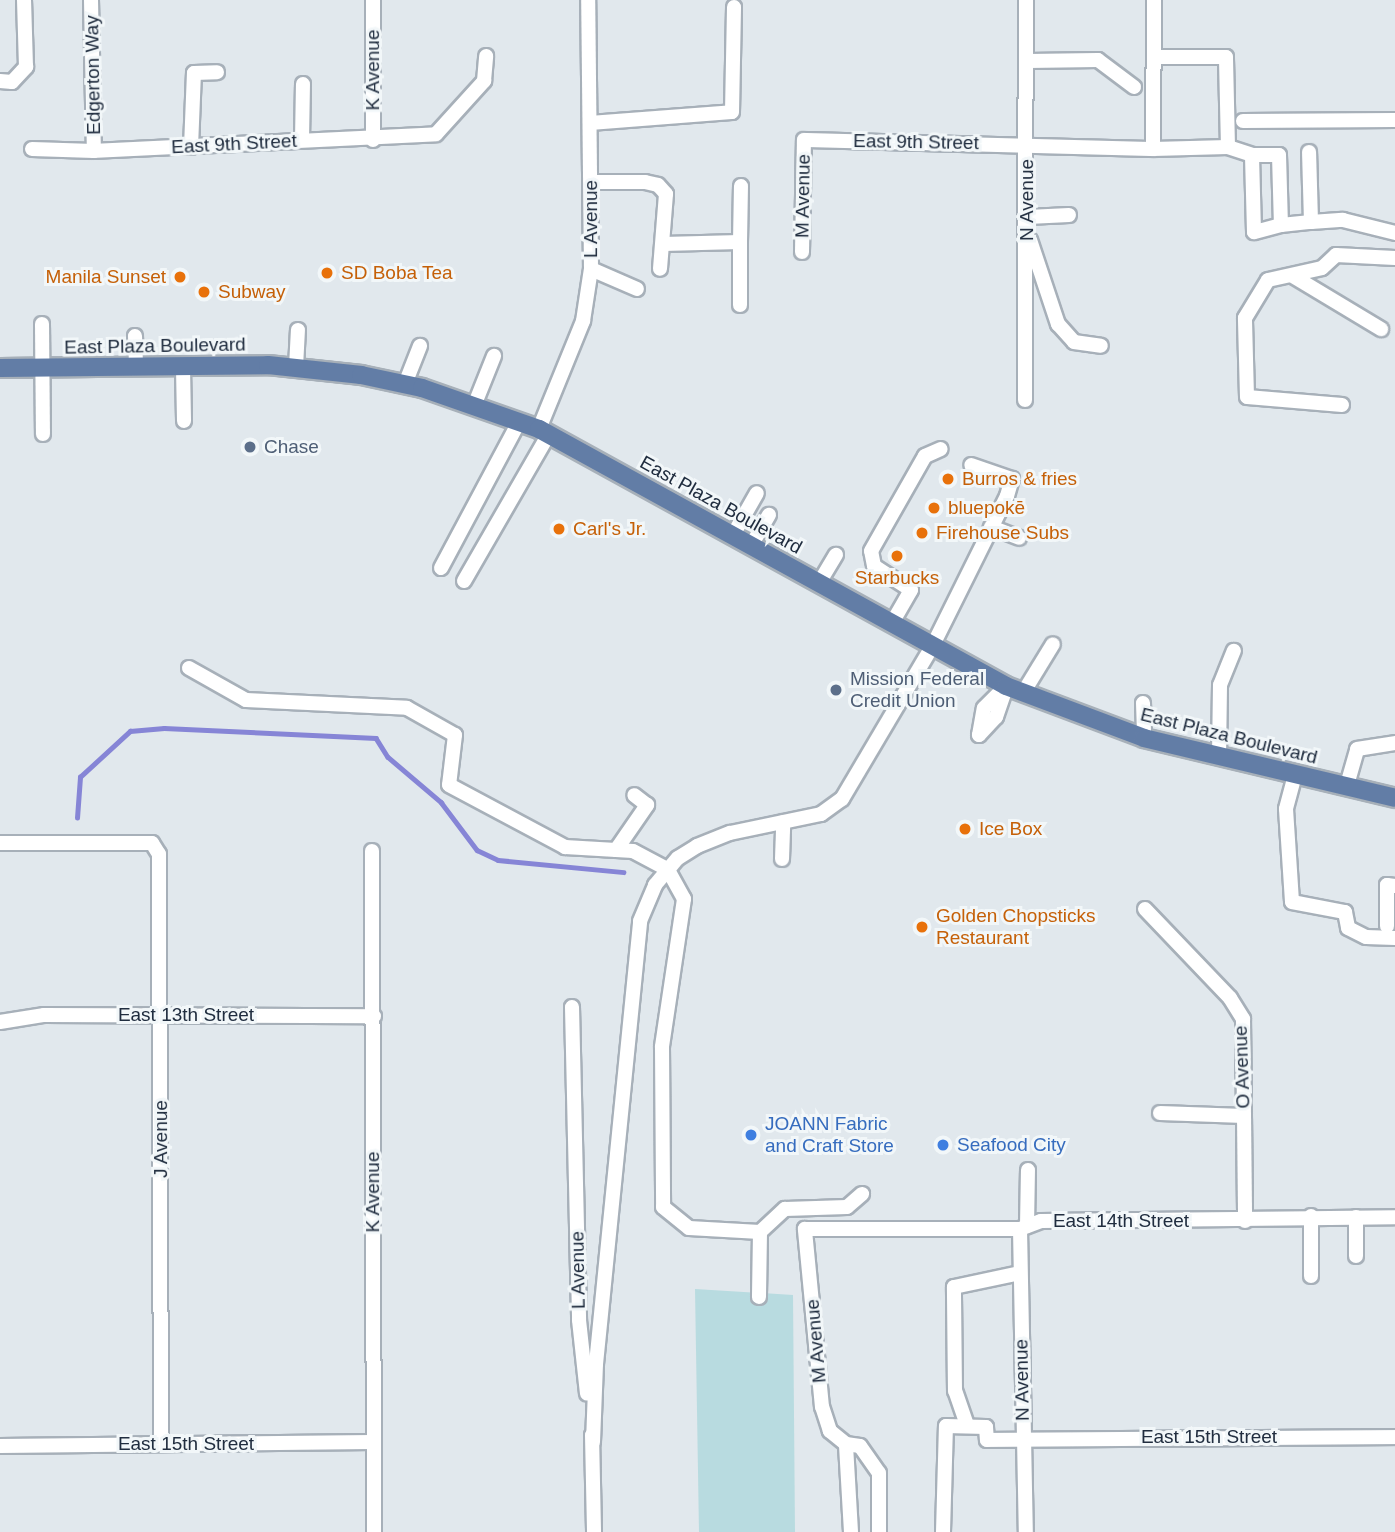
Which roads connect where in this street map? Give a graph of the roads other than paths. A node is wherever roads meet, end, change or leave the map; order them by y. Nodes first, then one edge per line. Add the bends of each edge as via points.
1 (24, 0) edge
2 (91, 0) edge
3 (373, 0) edge
4 (588, 0) edge
5 (1026, 0) edge
6 (1154, 0) edge
7 (734, 6) dead end
8 (486, 57) dead end
9 (1156, 57) junction
10 (1028, 61) junction
11 (217, 72) dead end
12 (0, 81) edge
13 (303, 84) dead end
14 (1133, 87) dead end
15 (1395, 120) edge
16 (1243, 121) dead end
17 (590, 123) junction
18 (302, 139) junction
19 (373, 140) junction
20 (804, 140) joint
21 (1028, 145) junction
22 (191, 147) junction
23 (1228, 147) junction
24 (32, 149) dead end
25 (1153, 149) junction
26 (94, 151) junction
27 (1309, 152) dead end
28 (1252, 155) junction
29 (591, 182) junction
30 (741, 186) dead end
31 (1069, 215) dead end
32 (1028, 216) junction
33 (1311, 222) junction
34 (1281, 225) junction
35 (1395, 233) edge
36 (1027, 236) junction
37 (740, 242) junction
38 (663, 244) junction
39 (802, 252) dead end
40 (1395, 258) edge
41 (591, 269) junction
42 (660, 269) dead end
43 (1293, 276) junction
44 (637, 289) dead end
45 (740, 305) dead end
46 (43, 324) dead end
47 (1381, 329) dead end
48 (298, 330) dead end
49 (135, 336) dead end
50 (420, 346) dead end
51 (1101, 346) dead end
52 (494, 356) dead end
53 (0, 368) edge
54 (43, 368) junction
55 (136, 368) junction
56 (183, 368) junction
57 (296, 368) junction
58 (405, 384) junction
59 (1025, 400) dead end
60 (1342, 405) dead end
61 (474, 406) junction
62 (184, 421) dead end
63 (519, 422) junction
64 (544, 431) junction
65 (43, 433) dead end
66 (941, 449) dead end
67 (971, 465) dead end
68 (757, 493) dead end
69 (769, 515) dead end
70 (992, 527) junction
71 (733, 535) junction
72 (1019, 538) dead end
73 (751, 546) junction
74 (836, 555) dead end
75 (441, 568) dead end
76 (464, 582) dead end
77 (819, 583) junction
78 (892, 623) junction
79 (1053, 644) dead end
80 (933, 645) junction
81 (1234, 651) dead end
82 (189, 668) dead end
83 (1014, 689) junction
84 (1143, 703) dead end
85 (1144, 738) junction
86 (1395, 743) edge
87 (1219, 757) junction
88 (1295, 775) junction
89 (1347, 785) junction
90 (634, 795) dead end
91 (1395, 798) edge
92 (783, 822) junction
93 (0, 843) edge
94 (616, 850) junction
95 (372, 851) dead end
96 (782, 859) dead end
97 (668, 870) junction
98 (1395, 886) edge
99 (1145, 909) dead end
100 (1391, 932) edge
101 (572, 1007) dead end
102 (162, 1014) junction
103 (374, 1016) junction
104 (0, 1022) edge
105 (1160, 1114) dead end
106 (1244, 1116) junction
107 (1028, 1170) dead end
108 (862, 1194) dead end
109 (1311, 1216) junction
110 (1356, 1217) junction
111 (1395, 1217) edge
112 (1245, 1221) junction
113 (1023, 1227) junction
114 (805, 1229) joint
115 (760, 1232) junction
116 (1356, 1256) dead end
117 (1020, 1273) junction
118 (1311, 1276) dead end
119 (759, 1297) dead end
120 (967, 1425) junction
121 (1023, 1437) junction
122 (1395, 1437) edge
123 (372, 1442) junction
124 (593, 1442) junction
125 (160, 1444) junction
126 (846, 1444) junction
127 (0, 1446) edge
128 (374, 1532) edge
129 (594, 1532) edge
130 (851, 1532) edge
131 (879, 1532) edge
132 (943, 1532) edge
133 (1026, 1532) edge

1 - 12 street via 26,67 12,82
2 - 26 street, Edgerton Way
3 - 19 street, K Avenue
4 - 17 street, L Avenue
5 - 10 street, N Avenue
6 - 9 street
7 - 17 street via 732,112
8 - 19 street, East 9th Street via 484,81 436,134
9 - 23 street via 1226,57
9 - 25 street
10 - 14 street via 1098,60
10 - 21 street, N Avenue
11 - 22 street via 194,73
13 - 18 street
15 - 16 street
17 - 29 street, L Avenue
18 - 19 street, East 9th Street
18 - 22 street, East 9th Street
20 - 21 street, East 9th Street
20 - 39 street, M Avenue
21 - 25 street, East 9th Street
21 - 32 street, N Avenue
22 - 26 street, East 9th Street
23 - 25 street, East 9th Street
23 - 28 street, East 9th Street
24 - 26 street, East 9th Street
27 - 33 street
28 - 34 street, East 9th Street via 1279,155
28 - 34 street via 1254,232
29 - 38 street via 658,185 666,194
29 - 41 street, L Avenue
30 - 37 street
31 - 32 street
32 - 36 street, N Avenue
33 - 34 street
33 - 35 street via 1343,219
36 - 51 street via 1058,324 1074,342
36 - 59 street, N Avenue
37 - 38 street
37 - 45 street
38 - 42 street
40 - 43 street via 1336,255 1322,268
41 - 44 street
41 - 64 street, L Avenue via 583,321
43 - 47 street
43 - 60 street via 1268,280 1245,318 1247,397
46 - 54 street
48 - 57 street
49 - 55 street
50 - 58 street
52 - 61 street
53 - 54 main road, East Plaza Boulevard
54 - 55 main road, East Plaza Boulevard
54 - 65 street
55 - 56 main road, East Plaza Boulevard
56 - 57 main road, East Plaza Boulevard
56 - 62 street
57 - 58 main road, East Plaza Boulevard
58 - 61 main road, East Plaza Boulevard
61 - 63 main road, East Plaza Boulevard
63 - 64 main road, East Plaza Boulevard
63 - 75 street
64 - 71 main road, East Plaza Boulevard
64 - 76 street, L Avenue
66 - 78 street via 925,456 871,551 874,566 911,590
67 - 70 street via 1012,479
68 - 71 street
69 - 73 street
70 - 72 street
70 - 80 street
71 - 73 main road, East Plaza Boulevard
73 - 77 main road, East Plaza Boulevard
74 - 77 street
77 - 78 main road, East Plaza Boulevard
78 - 80 main road, East Plaza Boulevard
79 - 83 street
80 - 83 main road, East Plaza Boulevard
80 - 92 street via 842,799 821,814
81 - 87 street via 1220,685
82 - 94 street via 246,700 407,708 454,735 449,785 565,847
83 - 85 main road, East Plaza Boulevard
84 - 85 street
85 - 87 main road, East Plaza Boulevard
86 - 89 street via 1357,750
87 - 88 main road, East Plaza Boulevard
88 - 89 main road, East Plaza Boulevard
88 - 100 street via 1286,809 1292,902 1345,912 1348,928 1366,937
89 - 91 main road, East Plaza Boulevard
90 - 94 street via 647,805
92 - 96 street
92 - 97 street via 697,846
93 - 102 street, J Avenue via 152,843 159,854
94 - 97 street via 633,851
95 - 103 street, K Avenue
97 - 115 street via 684,899 663,1047 663,1207 689,1228
97 - 124 street via 655,885 640,921 596,1364
98 - 100 street via 1387,885
99 - 106 street, O Avenue via 1230,998 1243,1019
101 - 124 street, L Avenue via 579,1320
102 - 103 street, East 13th Street
102 - 104 street, East 13th Street via 44,1015
102 - 125 street, J Avenue
103 - 123 street, K Avenue
105 - 106 street
106 - 112 street, O Avenue
107 - 113 street, N Avenue
108 - 115 street via 847,1208 785,1209
109 - 110 street, East 14th Street
109 - 112 street, East 14th Street
109 - 118 street
110 - 111 street, East 14th Street
110 - 116 street
112 - 113 street, East 14th Street via 1041,1221
113 - 114 street, East 14th Street
113 - 117 street, N Avenue
114 - 126 street, M Avenue via 822,1407 830,1431
115 - 119 street
117 - 120 street via 954,1287 955,1391
117 - 121 street, N Avenue
120 - 121 street, East 15th Street via 986,1427 987,1440
120 - 132 street via 946,1426
121 - 122 street, East 15th Street
121 - 133 street, N Avenue
123 - 125 street, East 15th Street
123 - 128 street, K Avenue
124 - 129 street, L Avenue
125 - 127 street, East 15th Street
126 - 130 street
126 - 131 street, M Avenue via 860,1446 879,1473

